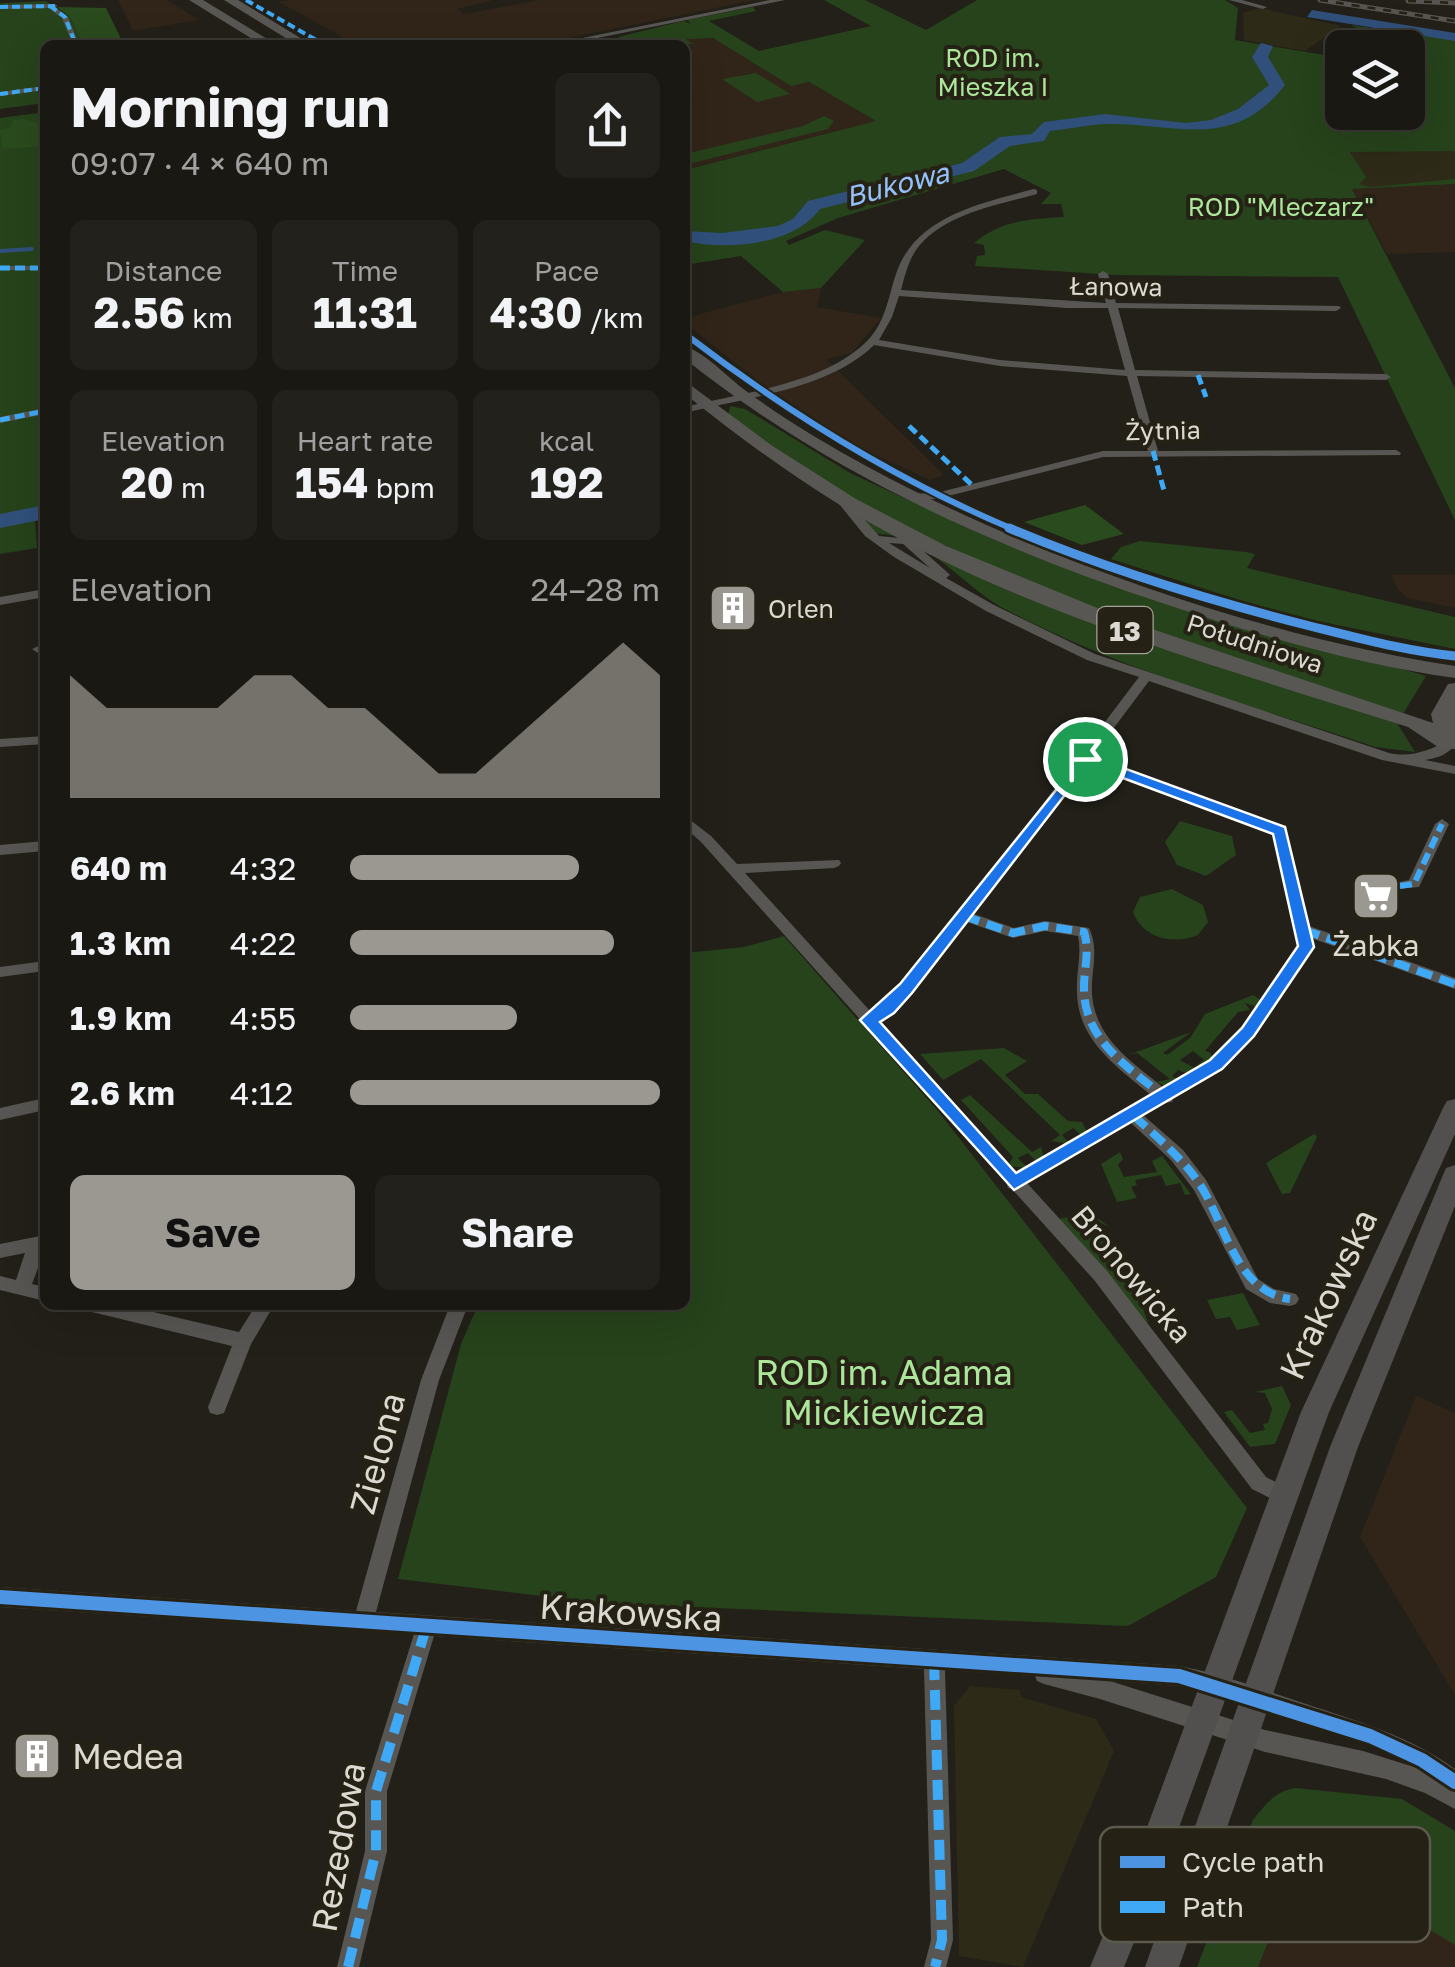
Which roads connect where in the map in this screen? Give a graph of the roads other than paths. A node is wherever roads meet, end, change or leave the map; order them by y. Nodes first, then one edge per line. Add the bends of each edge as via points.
1 (195, 0) edge
2 (230, 0) edge
3 (781, 0) edge
4 (1233, 0) edge
5 (1263, 7) dead end
6 (0, 8) edge
7 (74, 40) edge
8 (263, 40) edge
9 (298, 40) edge
10 (577, 40) edge
11 (40, 89) edge
12 (0, 94) edge
13 (1034, 192) dead end
14 (0, 268) edge
15 (40, 268) edge
16 (1103, 274) dead end
17 (896, 293) junction
18 (1112, 306) junction
19 (1336, 308) dead end
20 (872, 342) junction
21 (690, 355) edge
22 (1132, 375) junction
23 (1386, 377) dead end
24 (690, 390) edge
25 (740, 396) junction
26 (706, 404) junction
27 (690, 409) edge
28 (40, 412) edge
29 (0, 420) edge
30 (1153, 451) junction
31 (1396, 453) dead end
32 (817, 483) junction
33 (938, 503) junction
34 (40, 595) edge
35 (0, 601) edge
36 (1455, 672) edge
37 (1146, 676) junction
38 (1455, 690) edge
39 (40, 740) edge
40 (0, 744) edge
41 (1450, 746) edge
42 (1387, 757) junction
43 (1085, 759) junction
44 (1455, 770) edge
45 (1442, 824) dead end
46 (690, 826) edge
47 (40, 846) edge
48 (0, 850) edge
49 (834, 864) dead end
50 (732, 869) junction
51 (1400, 886) dead end
52 (964, 916) junction
53 (1304, 930) junction
54 (40, 967) edge
55 (0, 972) edge
56 (1455, 984) edge
57 (869, 1020) junction
58 (1166, 1098) junction
59 (40, 1105) edge
60 (1455, 1108) edge
61 (0, 1114) edge
62 (1134, 1116) junction
63 (1455, 1175) edge
64 (1014, 1183) junction
65 (40, 1242) edge
66 (40, 1244) edge
67 (0, 1251) edge
68 (0, 1283) edge
69 (22, 1288) junction
70 (40, 1293) edge
71 (1290, 1299) dead end
72 (112, 1310) edge
73 (262, 1310) edge
74 (457, 1310) edge
75 (242, 1342) junction
76 (217, 1407) dead end
77 (1282, 1495) junction
78 (0, 1597) edge
79 (364, 1620) junction
80 (427, 1625) junction
81 (934, 1660) junction
82 (1003, 1665) junction
83 (1214, 1683) junction
84 (1257, 1696) junction
85 (1202, 1718) junction
86 (1246, 1735) junction
87 (1455, 1782) edge
88 (1455, 1798) edge
89 (1161, 1827) edge
90 (1213, 1827) edge
91 (1117, 1942) edge
92 (1171, 1942) edge
93 (348, 1967) edge
94 (935, 1967) edge
95 (1108, 1967) edge
96 (1162, 1967) edge

1 - 8 main road
2 - 9 main road
3 - 10 street
4 - 5 street
6 - 7 street via 52,6
11 - 12 street
13 - 17 street via 952,217 912,249
14 - 15 street
16 - 18 street
17 - 18 street, Łanowa
17 - 20 street
18 - 19 street, Łanowa
18 - 22 street
20 - 22 street via 996,366
20 - 25 street via 830,370
21 - 25 main road, 13
22 - 23 street via 1196,370
22 - 30 street
24 - 26 main road, 13
25 - 26 street
25 - 33 main road, Południowa / 13 via 910,496
26 - 27 street
26 - 32 main road, Południowa / 13 via 756,446
28 - 29 street
30 - 31 street, Żytnia
30 - 33 street, Żytnia via 1076,458
32 - 37 street via 876,539 972,598 1071,648
32 - 41 main road, Południowa / 13 via 1076,612 1416,722
33 - 36 main road, Południowa / 13 via 1108,578 1225,617
34 - 35 street
37 - 42 street
37 - 43 street
38 - 41 main road via 1442,714
39 - 40 street
41 - 42 street via 1428,756
42 - 44 street
43 - 52 street
43 - 53 street via 1280,831
45 - 51 street via 1414,884
46 - 50 street, Bronowicka
47 - 48 street
49 - 50 street
50 - 57 street, Bronowicka
52 - 57 street via 888,1009
52 - 58 street via 1013,933 1045,926 1084,932 1084,998 1092,1033
53 - 56 street
53 - 58 street via 1303,956 1248,1032 1216,1065
54 - 55 street
57 - 64 street, Bronowicka
58 - 62 street
59 - 61 street
60 - 77 main road, Krakowska via 1366,1294
62 - 64 street
62 - 71 street, Krakowska via 1200,1185 1252,1284
63 - 84 main road via 1344,1447
64 - 77 street, Bronowicka via 1101,1276 1260,1482
65 - 67 street
66 - 69 street
68 - 69 street
69 - 70 street
72 - 75 street
73 - 75 street
74 - 79 street, Zielona via 430,1380
75 - 76 street
77 - 83 main road, Krakowska
78 - 79 street, Krakowska
79 - 80 street, Krakowska
80 - 81 street, Krakowska
80 - 93 street, Rezedowa via 376,1791 374,1868
81 - 82 street, Krakowska
81 - 94 street via 942,1940
82 - 83 street, Krakowska
82 - 85 street, Krakowska
83 - 84 street, Krakowska
83 - 85 main road, Krakowska
84 - 86 main road
84 - 87 street via 1395,1745
85 - 86 street, Krakowska
85 - 89 main road
86 - 88 street via 1390,1767
86 - 90 main road
91 - 95 main road
92 - 96 main road

